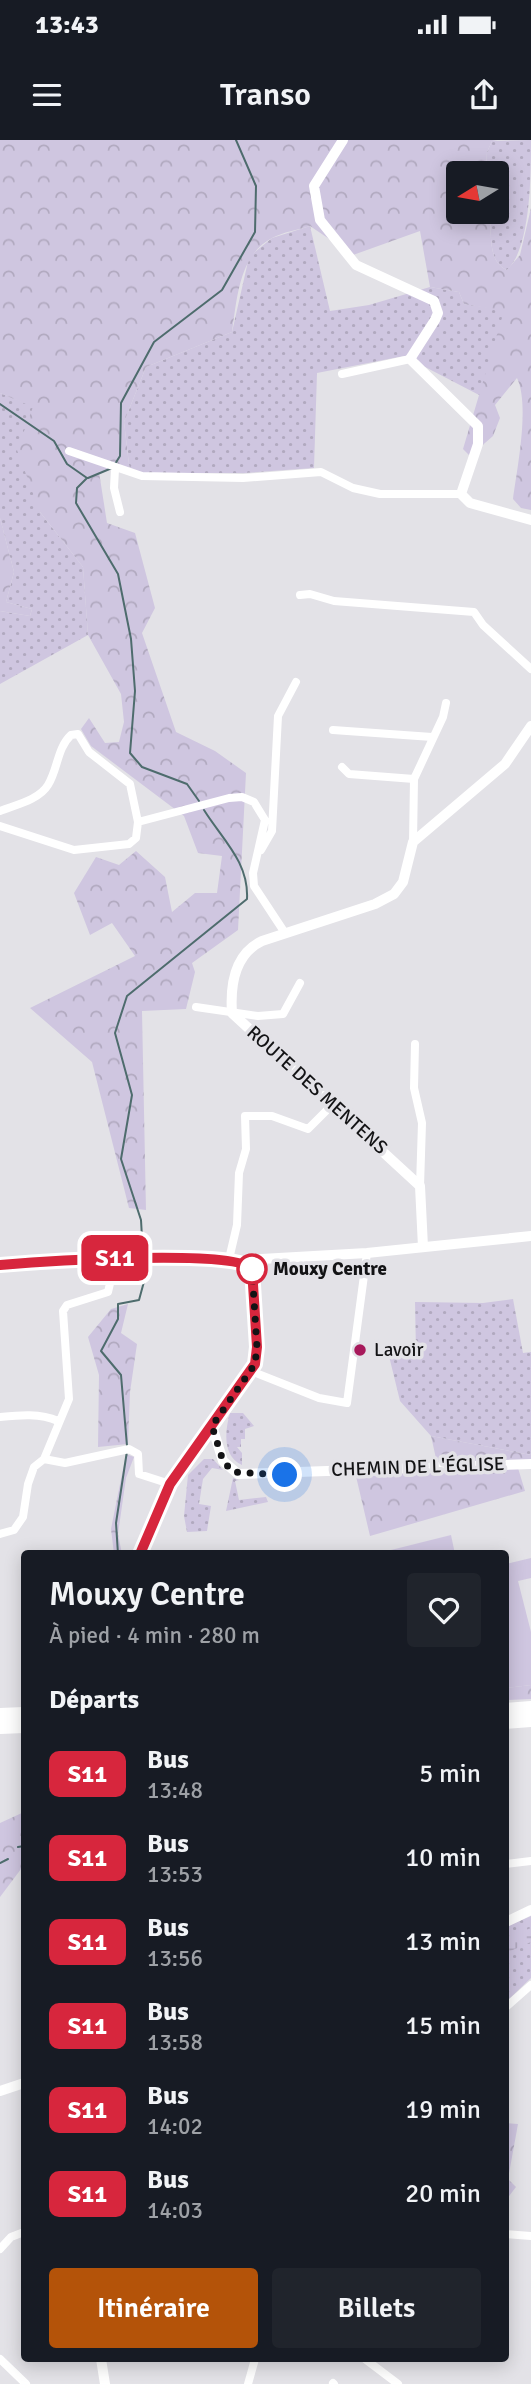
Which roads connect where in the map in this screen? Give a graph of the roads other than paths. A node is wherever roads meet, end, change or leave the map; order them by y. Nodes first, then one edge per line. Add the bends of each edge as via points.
1 (343, 140) edge
2 (410, 359) junction
3 (342, 374) dead end
4 (69, 450) dead end
5 (113, 468) junction
6 (463, 497) junction
7 (120, 512) dead end
8 (531, 520) edge
9 (300, 595) dead end
10 (531, 669) edge
11 (296, 682) dead end
12 (446, 703) dead end
13 (531, 726) edge
14 (333, 730) dead end
15 (432, 737) junction
16 (342, 767) dead end
17 (414, 779) junction
18 (0, 811) edge
19 (138, 821) junction
20 (2, 827) edge
21 (413, 842) junction
22 (259, 852) junction
23 (285, 933) junction
24 (300, 983) dead end
25 (196, 1007) dead end
26 (232, 1013) junction
27 (415, 1044) dead end
28 (333, 1104) junction
29 (420, 1186) junction
30 (531, 1236) edge
31 (423, 1247) junction
32 (367, 1253) junction
33 (116, 1258) junction
34 (224, 1259) junction
35 (59, 1261) junction
36 (0, 1265) edge
37 (247, 1266) junction
38 (0, 1272) edge
39 (251, 1371) junction
40 (0, 1418) edge
41 (58, 1421) junction
42 (212, 1426) junction
43 (44, 1459) junction
44 (531, 1464) edge
45 (170, 1484) junction
46 (0, 1534) edge
47 (140, 1550) edge
48 (531, 1708) edge
49 (509, 1710) edge
50 (21, 1714) edge
51 (0, 1715) edge
52 (531, 1720) edge
53 (509, 1722) edge
54 (21, 1726) edge
55 (0, 1727) edge
56 (531, 1861) edge
57 (509, 1864) edge
58 (531, 1910) edge
59 (509, 1921) edge
60 (531, 1985) edge
61 (509, 2004) edge
62 (21, 2084) edge
63 (0, 2091) edge
64 (21, 2233) edge
65 (509, 2234) edge
66 (531, 2236) edge
67 (0, 2249) edge
68 (0, 2359) edge
69 (101, 2362) edge
70 (254, 2362) edge
71 (369, 2362) edge
72 (26, 2384) edge
73 (105, 2384) edge
74 (248, 2384) edge
75 (398, 2384) edge

1 - 2 street via 314,186 317,212 329,235 356,265 434,301 438,313
2 - 3 street
2 - 6 street via 478,426 478,444
4 - 5 street
5 - 6 street via 142,476 204,478 321,472 353,488 380,494
5 - 7 street
6 - 8 street
9 - 10 street via 474,612
11 - 22 street via 278,716 272,831
12 - 15 street
13 - 21 street via 505,764
14 - 15 street
15 - 17 street
16 - 17 street via 349,774
17 - 21 street
18 - 19 street via 37,796 48,786 64,741 78,734 89,752 130,784
19 - 20 street via 136,838 129,844 74,850
19 - 22 street via 242,797 264,814
21 - 23 street, ROUTE DES MENTENS via 403,882 394,894
22 - 23 street via 254,886
23 - 26 street, ROUTE DES MENTENS via 254,945 242,957 236,968
24 - 26 street via 283,1014
25 - 26 street
26 - 28 street, ROUTE DES MENTENS
27 - 29 street via 414,1088 422,1123
28 - 29 street, ROUTE DES MENTENS
28 - 34 street via 308,1129 272,1116 245,1116 237,1226
29 - 31 street
30 - 31 street
31 - 32 street
32 - 37 street via 296,1255 261,1259
32 - 39 street via 347,1402 319,1398
33 - 34 street
33 - 35 street
33 - 41 street via 108,1292 67,1305 63,1311 69,1399
34 - 37 street
35 - 36 street
35 - 38 street
37 - 39 street via 254,1280 257,1347
39 - 42 street
40 - 41 street via 19,1415
41 - 43 street
42 - 44 street, CHEMIN DE L'ÉGLISE via 223,1461 238,1474
42 - 45 street
43 - 45 street via 65,1463 129,1449 139,1457 139,1474
43 - 46 street via 34,1467 23,1517 15,1530
45 - 47 street
48 - 49 highway
50 - 51 highway
52 - 53 highway
54 - 55 highway
56 - 57 street
58 - 59 street
60 - 61 street
62 - 63 street
64 - 67 street
65 - 66 street
68 - 72 street
69 - 73 street
70 - 74 street
71 - 75 street

